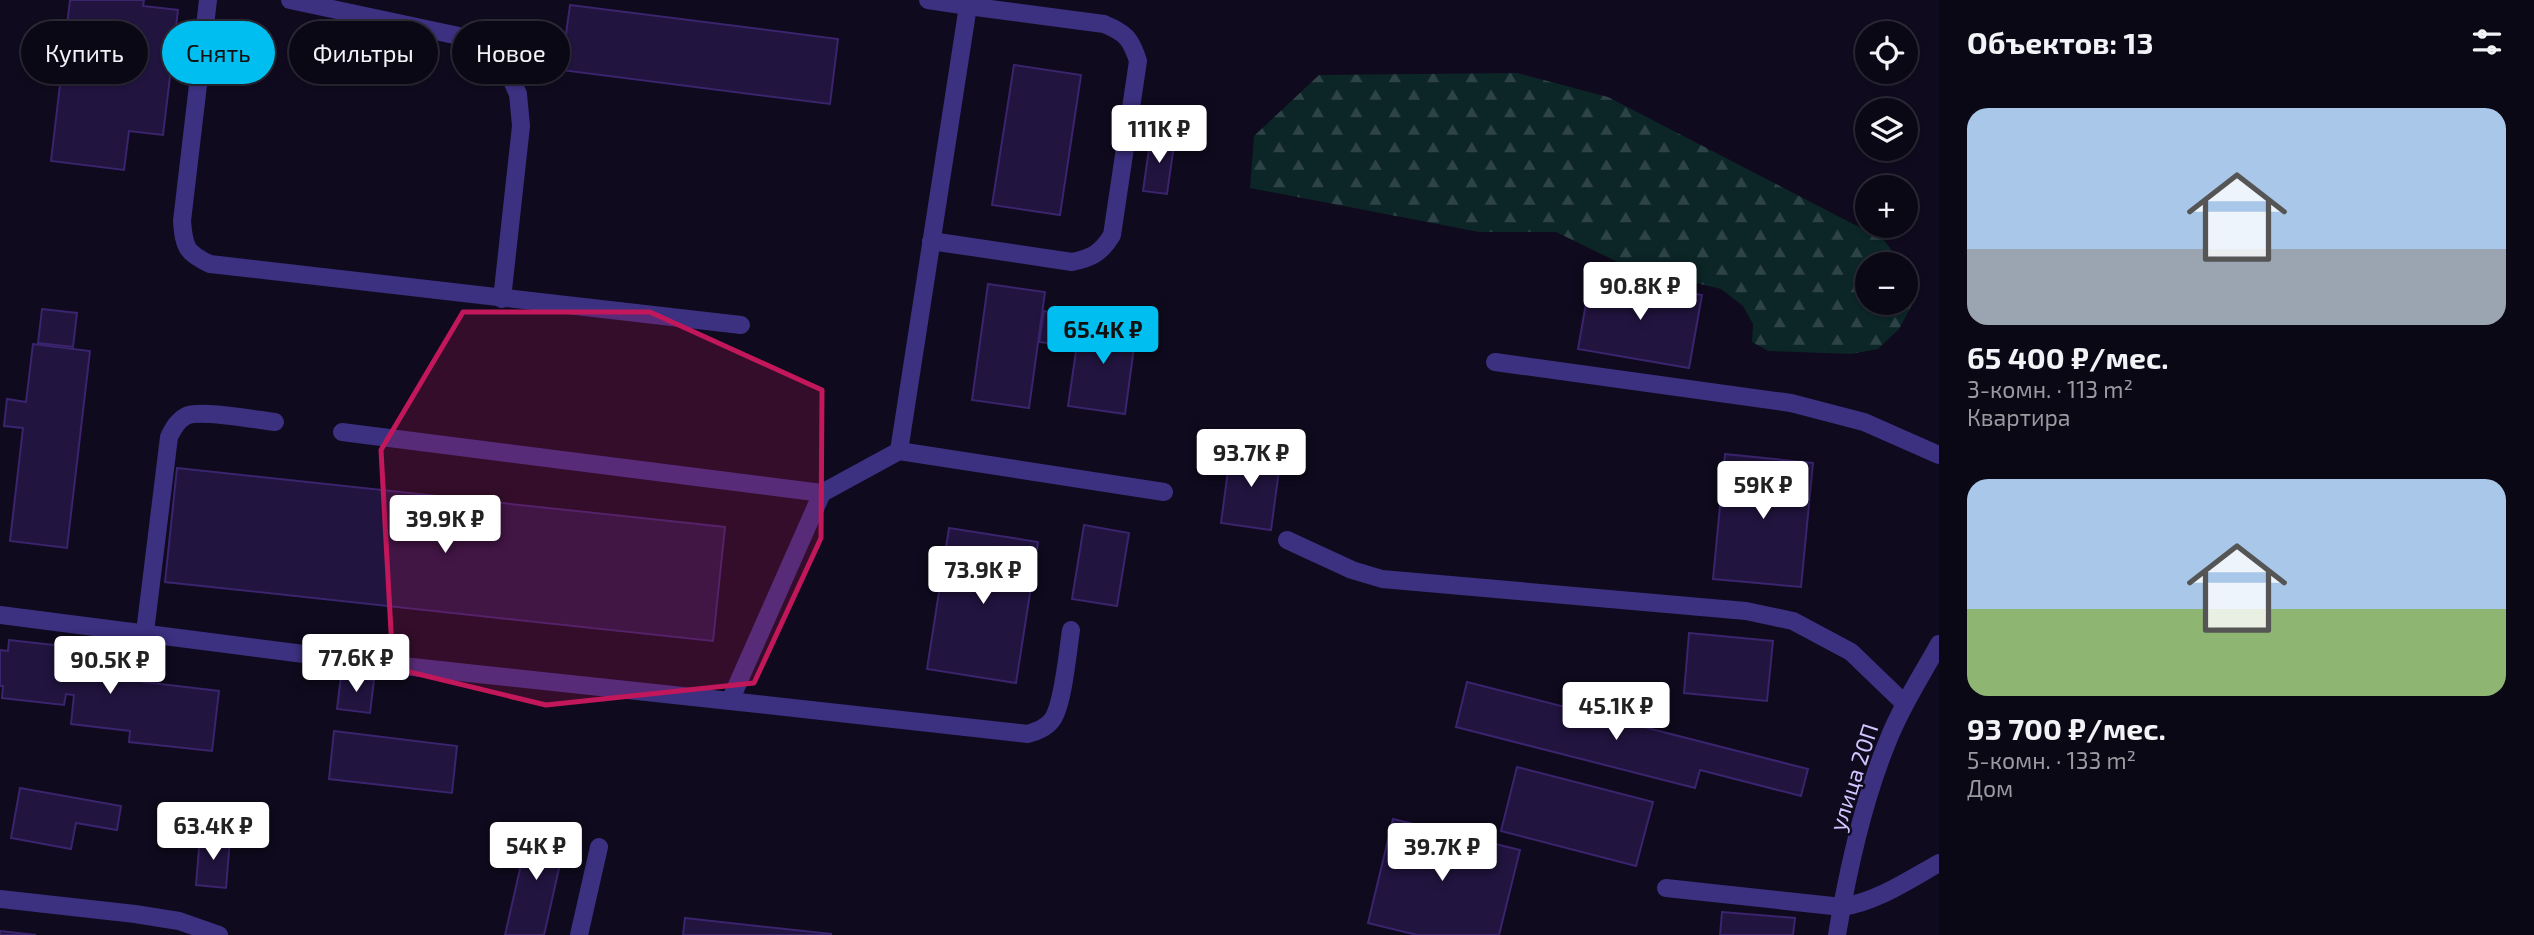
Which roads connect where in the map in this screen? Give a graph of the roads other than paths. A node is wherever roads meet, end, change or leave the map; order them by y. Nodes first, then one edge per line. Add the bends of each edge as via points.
1 (208, 0) edge
2 (290, 0) edge
3 (928, 0) edge
4 (968, 6) junction
5 (931, 241) junction
6 (502, 299) junction
7 (741, 326) dead end
8 (1495, 362) dead end
9 (275, 422) dead end
10 (342, 432) dead end
11 (899, 451) junction
12 (1939, 455) edge
13 (1164, 492) dead end
14 (822, 493) junction
15 (1287, 540) dead end
16 (0, 615) edge
17 (1071, 629) dead end
18 (145, 632) junction
19 (1939, 644) edge
20 (730, 701) junction
21 (1905, 704) junction
22 (599, 847) dead end
23 (1939, 863) edge
24 (1666, 888) dead end
25 (0, 899) edge
26 (1842, 907) junction
27 (219, 935) edge
28 (579, 935) edge
29 (1837, 935) edge

1 - 6 street via 182,221 191,255 209,264
2 - 6 street via 473,38 491,50 508,72 518,94 521,126
3 - 4 street
4 - 5 street
4 - 5 street via 1104,24 1132,41 1138,61 1112,235 1102,250 1072,262
5 - 11 street
6 - 7 street
8 - 12 street via 1791,403 1864,422
9 - 18 street via 201,414 188,415 176,424 169,437
10 - 14 street
11 - 13 street
11 - 14 street
14 - 20 street
15 - 21 street via 1382,579 1746,611 1793,621 1852,652
16 - 18 street
17 - 20 street via 1058,707 1052,720 1028,734
18 - 20 street via 366,662
19 - 21 street, улица 20П
21 - 26 street, улица 20П via 1873,781
22 - 28 street
23 - 26 street via 1883,895
24 - 26 street
25 - 27 street via 135,914
26 - 29 street, улица 20П

